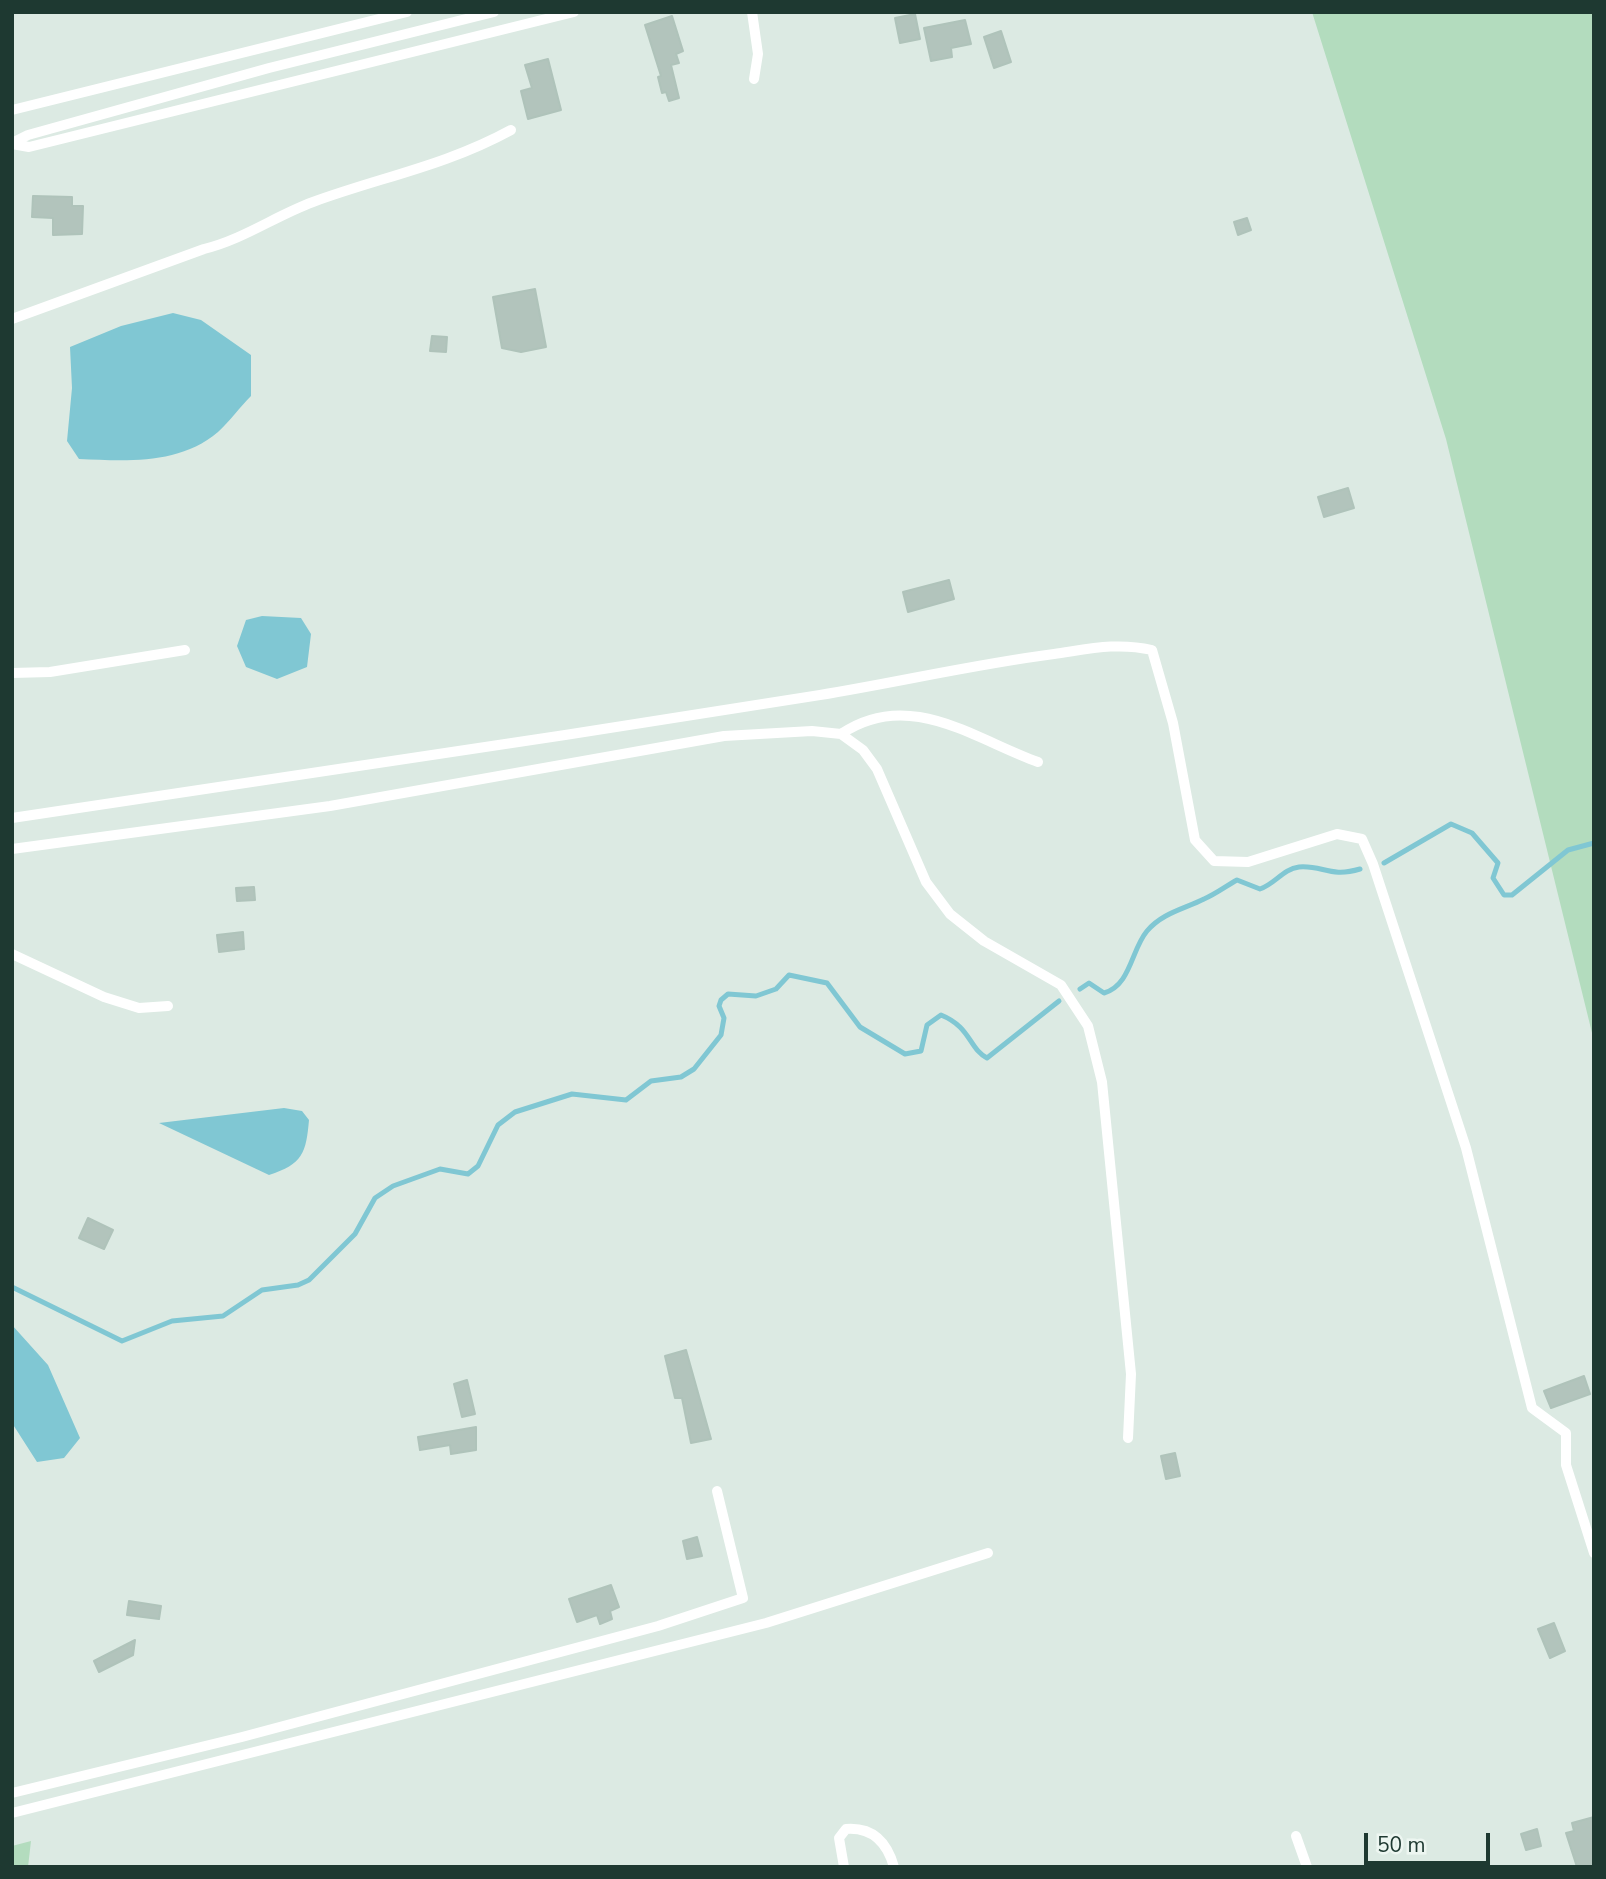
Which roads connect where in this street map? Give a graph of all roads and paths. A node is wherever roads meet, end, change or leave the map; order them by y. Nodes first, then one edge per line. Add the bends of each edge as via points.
1 (407, 12) edge
2 (494, 12) edge
3 (574, 12) edge
4 (752, 12) edge
5 (754, 79) dead end
6 (12, 110) edge
7 (511, 130) dead end
8 (12, 144) edge
9 (12, 319) edge
10 (185, 650) dead end
11 (12, 673) edge
12 (841, 734) junction
13 (1038, 762) dead end
14 (12, 818) edge
15 (12, 849) edge
16 (12, 954) edge
17 (168, 1006) dead end
18 (1128, 1438) dead end
19 (717, 1491) dead end
20 (988, 1553) dead end
21 (1594, 1553) edge
22 (12, 1793) edge
23 (12, 1813) edge
24 (1296, 1836) dead end
25 (844, 1867) edge
26 (894, 1867) edge
27 (1307, 1867) edge

1 - 6 lane
2 - 8 lane via 270,68 28,135
3 - 8 lane via 29,147
4 - 5 lane via 758,54
7 - 9 lane via 449,160 300,208 232,242
10 - 11 lane via 50,673
12 - 13 lane via 858,722 928,716
12 - 15 lane via 812,730 724,736 330,806
12 - 18 lane via 863,750 877,769 926,882 950,914 984,941 1060,985 1088,1026 1102,1082 1130,1361
14 - 21 lane via 822,695 992,662 1129,644 1152,650 1173,723 1195,840 1214,860 1248,862 1337,834 1362,839 1466,1148 1532,1408 1566,1433 1566,1465
16 - 17 lane via 104,997 139,1008
19 - 22 lane via 743,1598 658,1626
20 - 23 lane via 766,1623
24 - 27 lane
25 - 26 lane via 839,1838 846,1829 862,1828 882,1843

